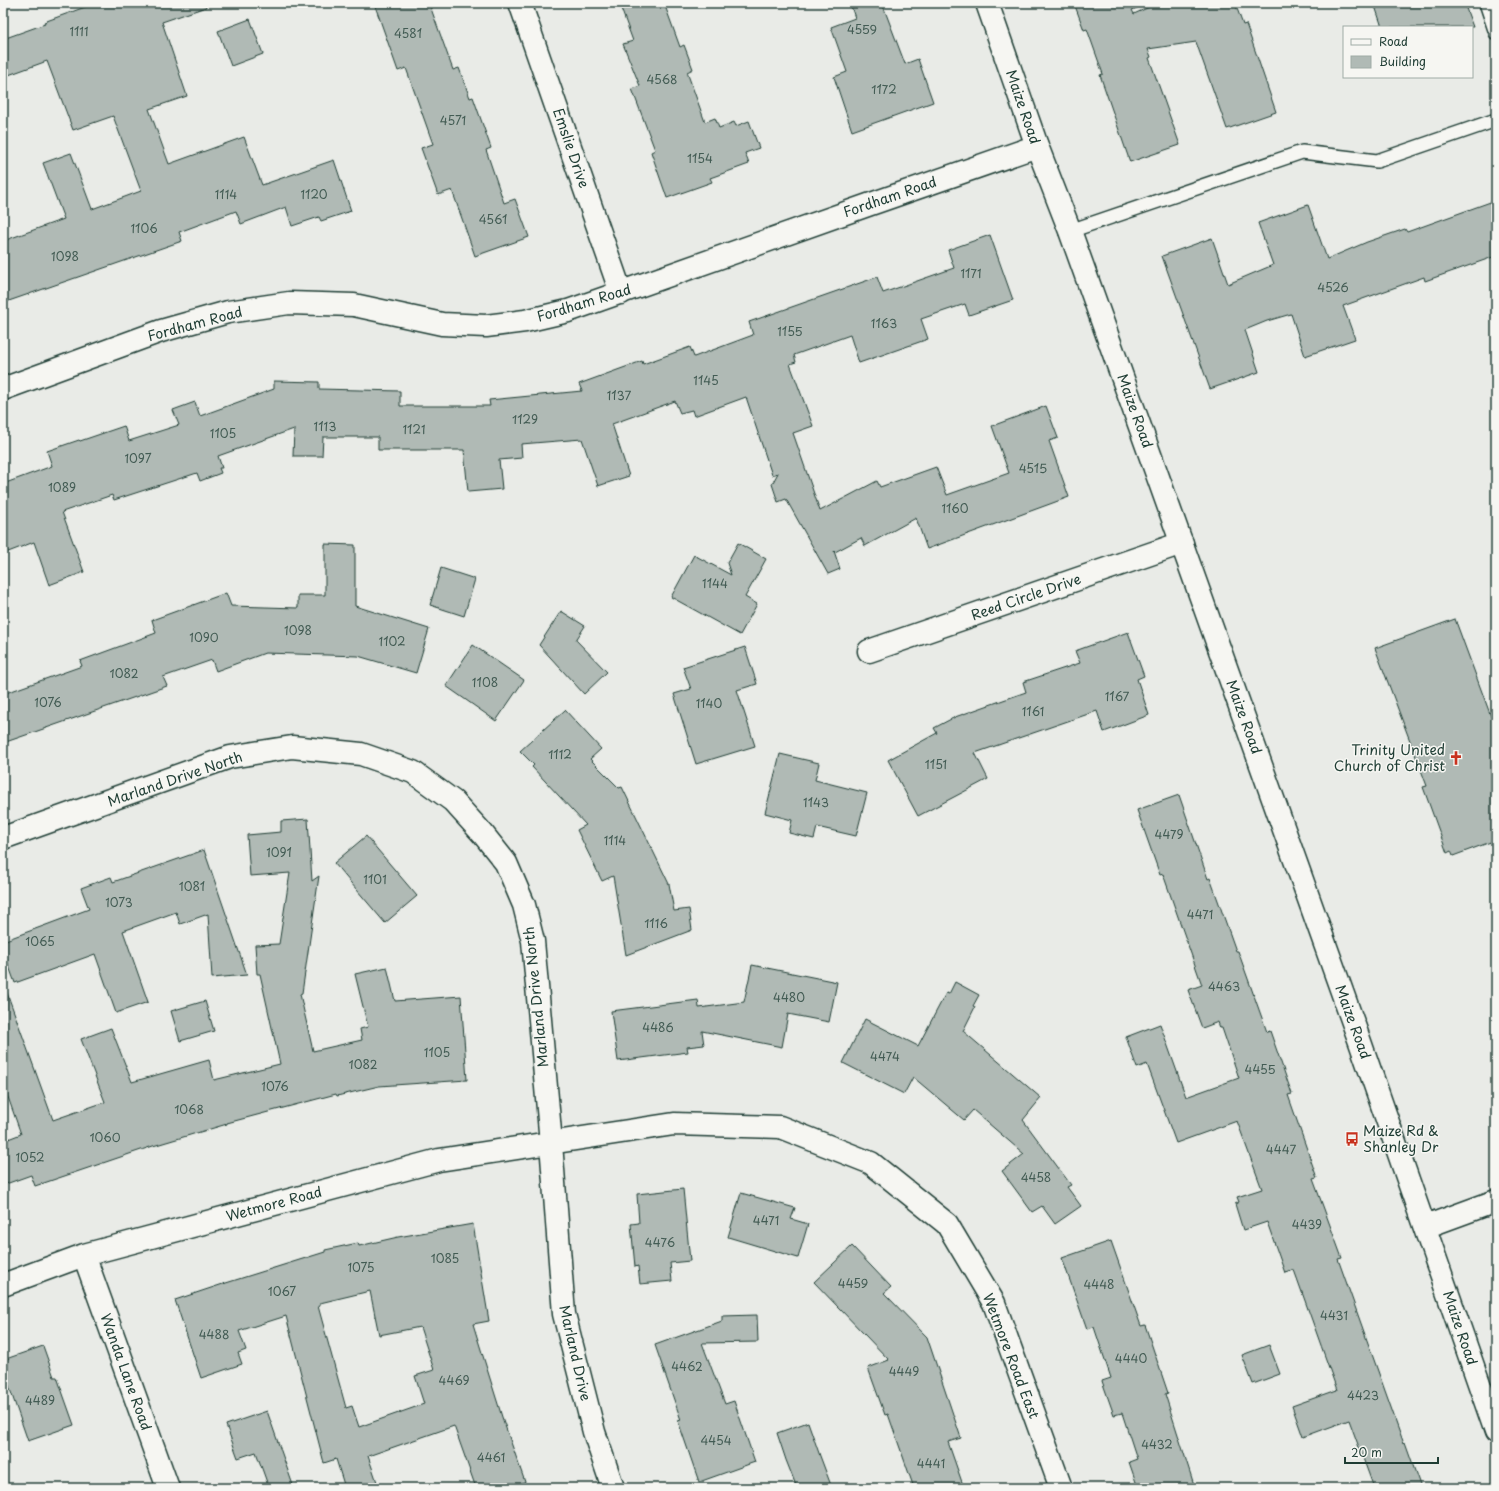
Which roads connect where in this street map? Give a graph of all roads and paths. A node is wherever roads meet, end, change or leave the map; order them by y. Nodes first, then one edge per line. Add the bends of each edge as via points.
1 (520, 3) edge
2 (987, 3) edge
3 (1486, 3) edge
4 (1496, 33) edge
5 (1496, 120) edge
6 (1037, 146) junction
7 (1070, 231) junction
8 (621, 293) junction
9 (3, 389) edge
10 (1182, 543) junction
11 (869, 651) dead end
12 (3, 838) edge
13 (551, 1143) junction
14 (1496, 1201) edge
15 (1425, 1227) junction
16 (84, 1255) junction
17 (3, 1284) edge
18 (1496, 1432) edge
19 (168, 1488) edge
20 (613, 1488) edge
21 (1061, 1488) edge

1 - 8 street, Emslie Drive
2 - 6 street, Maize Road
3 - 4 lane
5 - 7 lane via 1376,160 1302,152
6 - 7 street, Maize Road
6 - 8 street, Fordham Road
7 - 10 street, Maize Road
8 - 9 street, Fordham Road via 568,311 525,321 486,326 442,324 354,304 289,303 228,312 161,331
10 - 11 street, Reed Circle Drive
10 - 15 street, Maize Road
12 - 13 street, Marland Drive North via 230,757 292,747 361,754 413,772 453,801 483,834 506,863 524,905 533,941
13 - 16 street, Wetmore Road via 439,1160
13 - 20 street, Marland Drive via 564,1314 594,1432
13 - 21 street, Wetmore Road East via 674,1124 780,1127 871,1162 946,1224 994,1302
14 - 15 street
15 - 18 street, Maize Road
16 - 17 street, Wetmore Road
16 - 19 street, Wanda Lane Road

